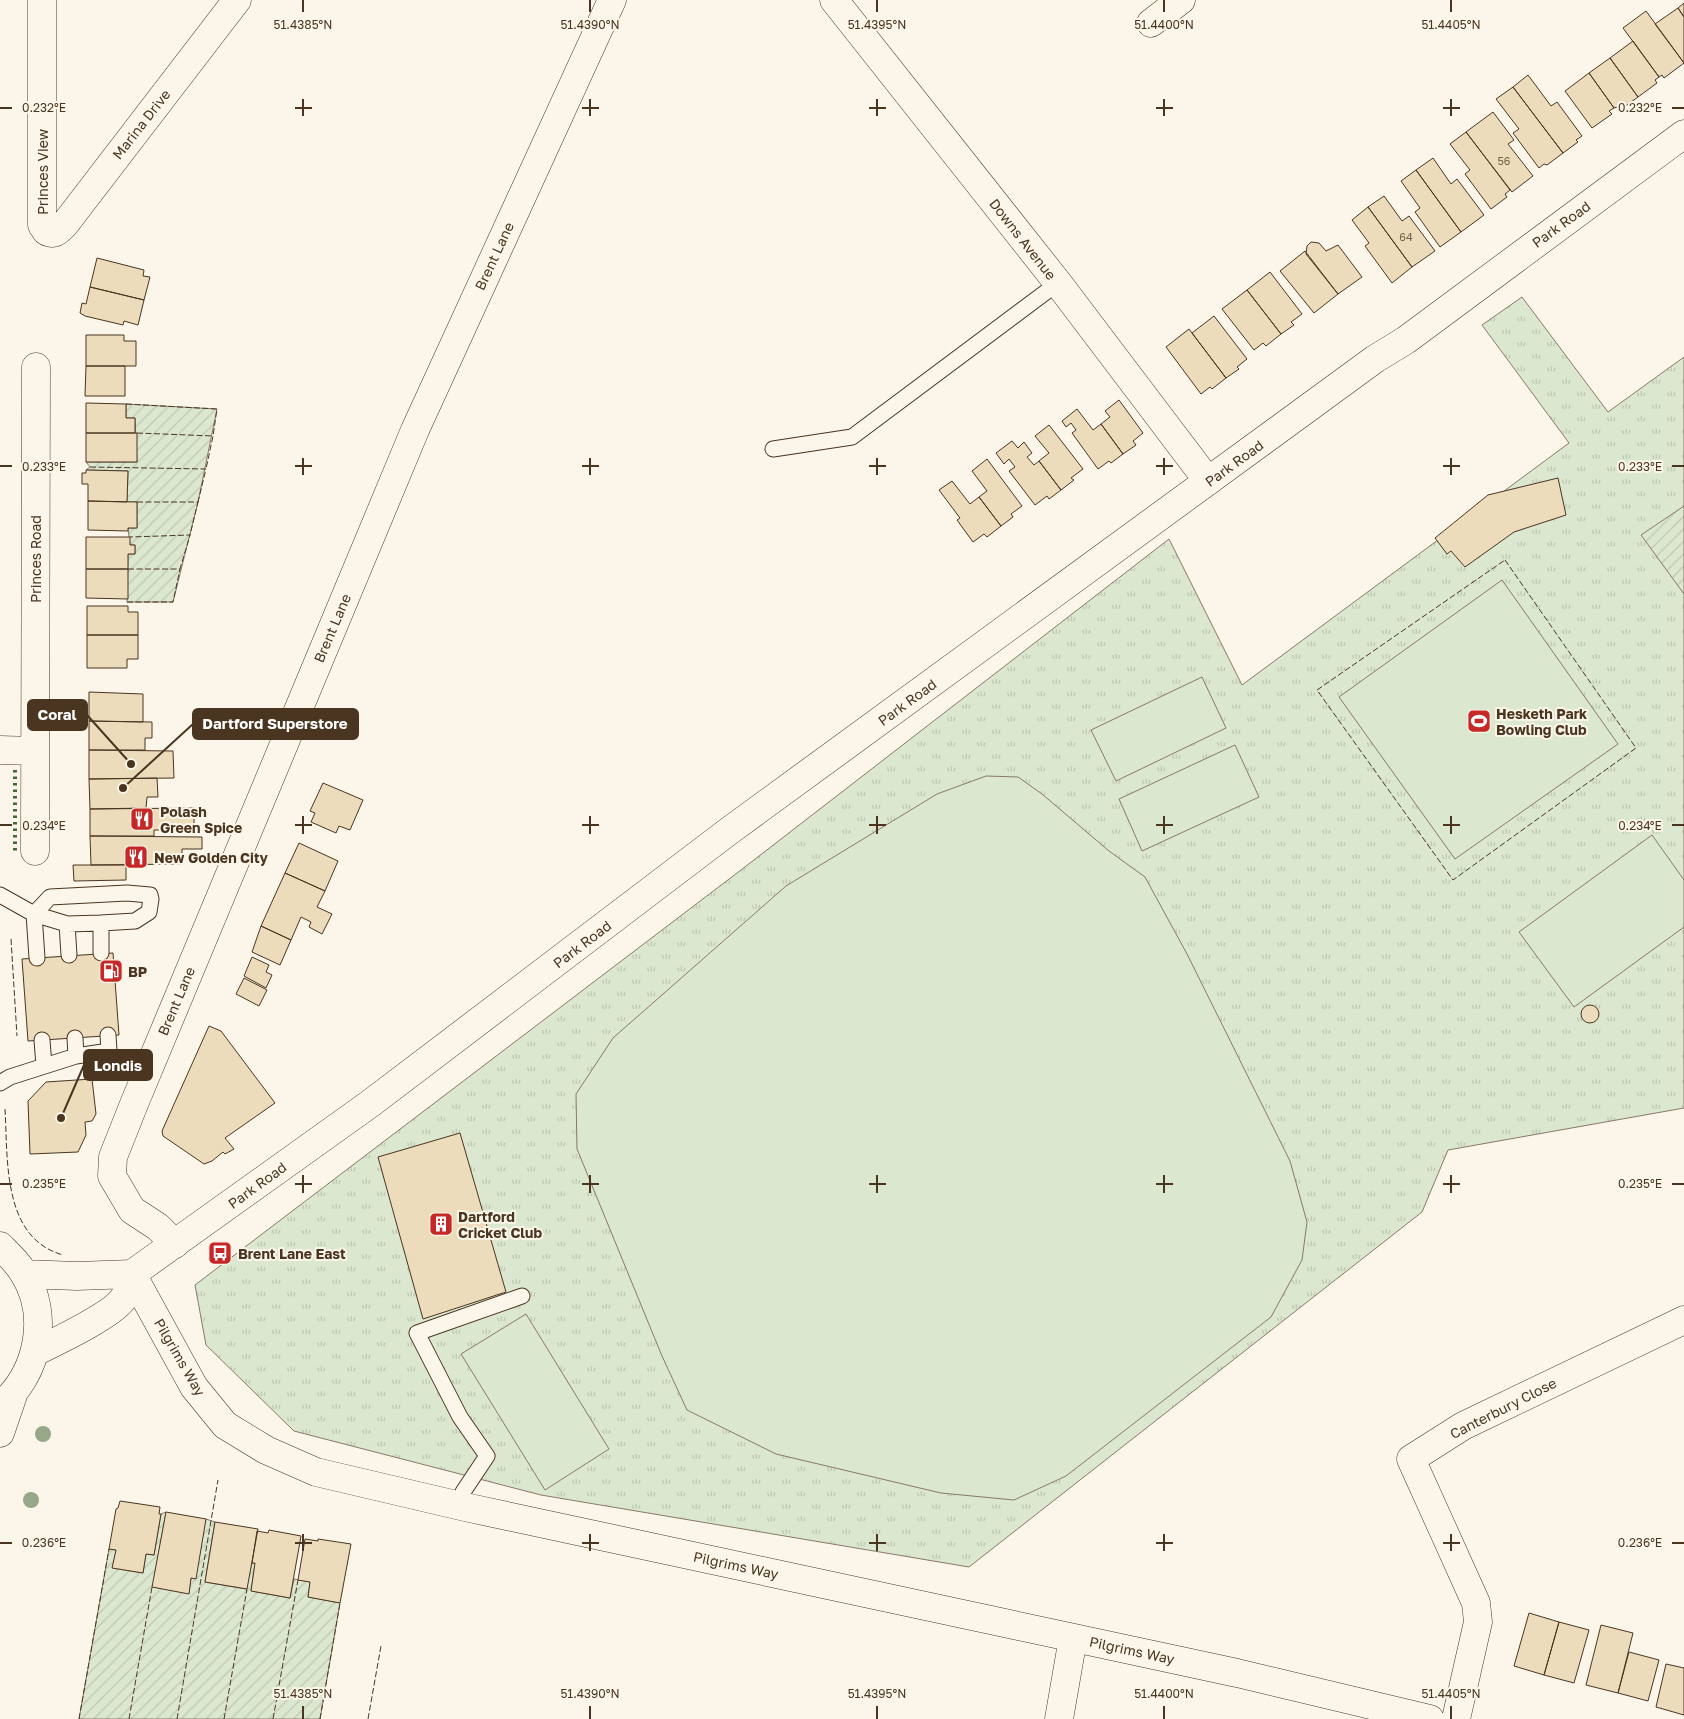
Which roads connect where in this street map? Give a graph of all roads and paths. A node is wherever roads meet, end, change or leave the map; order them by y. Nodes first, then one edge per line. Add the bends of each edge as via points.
1 (42, 0) edge
2 (237, 0) edge
3 (612, 0) edge
4 (834, 0) edge
5 (1181, 0) edge
6 (1151, 23) dead end
7 (1684, 134) edge
8 (42, 225) joint
9 (1058, 284) junction
10 (36, 367) dead end
11 (773, 449) dead end
12 (1208, 482) junction
13 (0, 750) edge
14 (34, 750) junction
15 (35, 851) dead end
16 (0, 895) edge
17 (34, 914) junction
18 (67, 924) junction
19 (101, 924) junction
20 (101, 953) dead end
21 (69, 955) dead end
22 (36, 958) dead end
23 (108, 1035) dead end
24 (75, 1038) dead end
25 (42, 1040) dead end
26 (76, 1056) junction
27 (44, 1066) junction
28 (0, 1083) edge
29 (176, 1244) junction
30 (0, 1246) edge
31 (24, 1274) junction
32 (132, 1274) junction
33 (522, 1296) dead end
34 (1684, 1320) edge
35 (35, 1352) junction
36 (6, 1400) edge
37 (0, 1433) edge
38 (465, 1507) junction
39 (1073, 1638) junction
40 (1413, 1717) edge
41 (1059, 1719) edge
42 (1456, 1719) edge

1 - 8 street, Princes View
2 - 8 street, Marina Drive via 60,229 49,233
3 - 29 street, Brent Lane via 415,430 113,1157 112,1176 132,1210
4 - 9 street, Downs Avenue
5 - 6 street
7 - 12 street, Park Road
9 - 11 lane via 852,437
9 - 12 street, Downs Avenue
10 - 14 street, Princes Road
12 - 29 street, Park Road via 729,831 393,1086
13 - 14 street
14 - 15 street, Princes Road
16 - 17 lane
17 - 18 lane
17 - 19 lane via 50,897 127,893 150,896 149,912 135,921
17 - 22 lane
18 - 19 lane
18 - 21 lane
19 - 20 lane
23 - 26 lane via 109,1051
24 - 26 lane
25 - 27 lane
26 - 27 lane
27 - 28 lane
29 - 32 street, Park Road
30 - 31 street
31 - 32 street
31 - 35 street via 37,1312
32 - 35 street via 123,1299 114,1307
32 - 38 street, Pilgrims Way via 194,1387 225,1425 266,1450 316,1472
33 - 38 lane via 416,1333 460,1417 487,1456 463,1492
34 - 42 street, Canterbury Close via 1463,1426 1411,1459 1476,1602 1478,1622
35 - 36 street via 26,1375
36 - 37 street
38 - 39 street, Pilgrims Way
39 - 40 street, Pilgrims Way via 1237,1673
39 - 41 street

